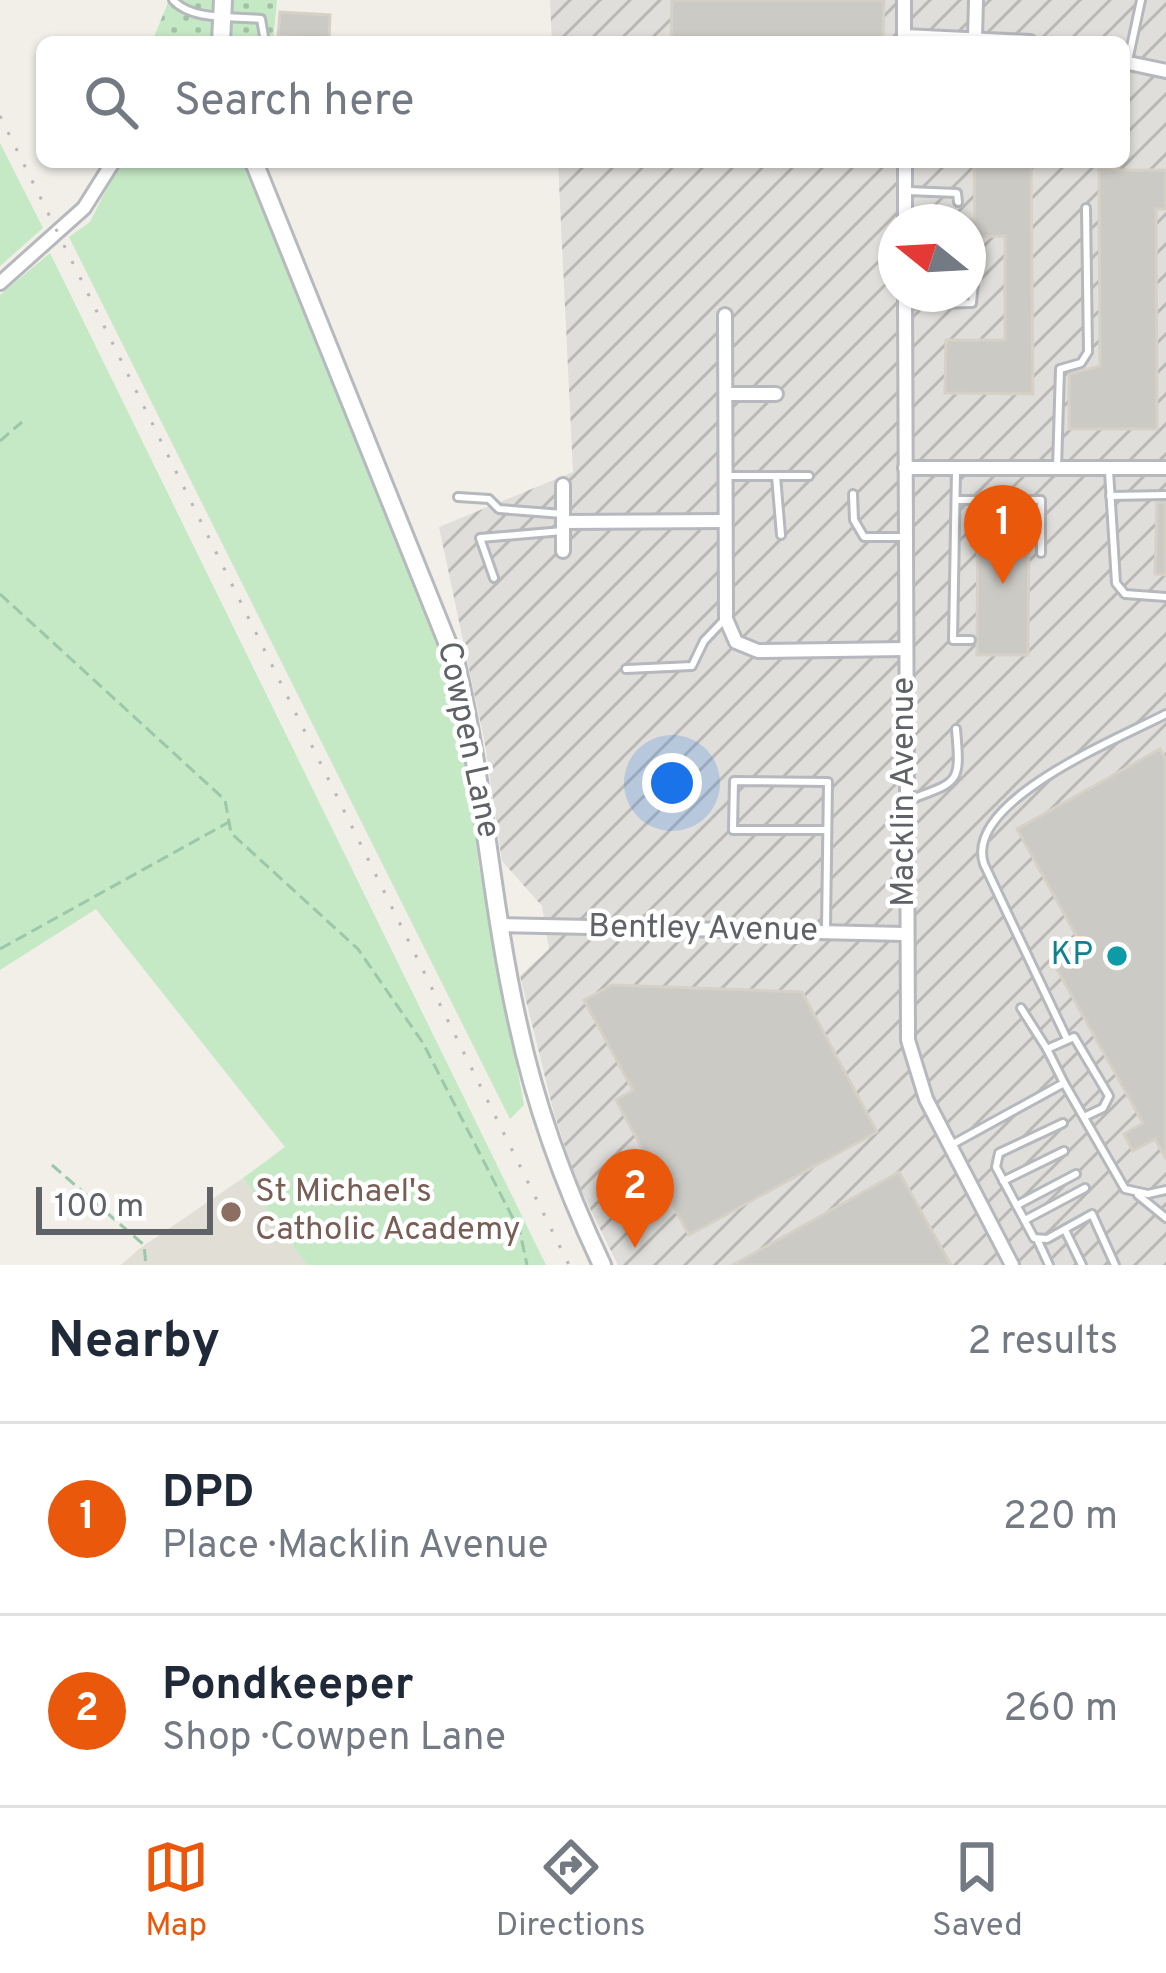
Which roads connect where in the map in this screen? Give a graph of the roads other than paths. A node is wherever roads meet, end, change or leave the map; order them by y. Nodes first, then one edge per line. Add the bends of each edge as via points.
1 (173, 0) edge
2 (904, 0) edge
3 (976, 0) edge
4 (1142, 0) edge
5 (222, 9) edge
6 (264, 36) edge
7 (904, 36) edge
8 (975, 36) edge
9 (1130, 47) edge
10 (1130, 64) edge
11 (1166, 71) edge
12 (108, 168) edge
13 (256, 168) edge
14 (904, 168) edge
15 (904, 191) junction
16 (958, 202) dead end
17 (904, 204) edge
18 (1086, 208) dead end
19 (0, 283) edge
20 (904, 312) edge
21 (725, 315) dead end
22 (725, 394) junction
23 (776, 394) dead end
24 (905, 468) junction
25 (956, 468) junction
26 (1057, 468) junction
27 (1109, 468) junction
28 (1166, 468) edge
29 (725, 476) junction
30 (776, 476) junction
31 (809, 476) dead end
32 (563, 485) dead end
33 (853, 494) dead end
34 (1166, 495) edge
35 (1110, 496) junction
36 (458, 497) dead end
37 (956, 500) junction
38 (725, 521) junction
39 (563, 522) junction
40 (781, 536) dead end
41 (905, 537) junction
42 (562, 551) dead end
43 (1041, 553) dead end
44 (494, 578) dead end
45 (1166, 597) edge
46 (726, 619) junction
47 (971, 640) dead end
48 (905, 650) junction
49 (626, 669) dead end
50 (1166, 714) edge
51 (956, 730) dead end
52 (905, 801) junction
53 (827, 830) junction
54 (501, 925) junction
55 (826, 933) junction
56 (905, 934) junction
57 (1021, 1008) dead end
58 (1067, 1039) junction
59 (1046, 1049) junction
60 (1064, 1083) junction
61 (1084, 1117) junction
62 (1063, 1123) dead end
63 (950, 1145) junction
64 (1064, 1150) dead end
65 (1076, 1174) dead end
66 (1003, 1181) junction
67 (1085, 1188) dead end
68 (1166, 1190) edge
69 (1135, 1193) junction
70 (1017, 1205) junction
71 (1166, 1218) edge
72 (1025, 1220) junction
73 (1064, 1229) junction
74 (1038, 1240) junction
75 (602, 1265) edge
76 (1012, 1265) edge
77 (1048, 1265) edge
78 (1082, 1265) edge
79 (1115, 1265) edge

1 - 5 lane via 181,8
2 - 7 street
3 - 8 street
4 - 9 lane
5 - 6 lane via 261,19
10 - 11 street
12 - 19 street via 84,208
13 - 54 street, Cowpen Lane via 449,644 472,734
14 - 15 street
15 - 16 lane via 956,193
15 - 17 street
18 - 26 lane via 1088,352 1060,369
20 - 24 street, Macklin Avenue
21 - 22 street
22 - 23 street
22 - 29 street
24 - 25 street
24 - 41 street, Macklin Avenue
25 - 26 street
25 - 37 lane
26 - 27 street
27 - 28 street
27 - 35 lane
29 - 30 lane
29 - 38 street
30 - 31 lane
30 - 40 lane
32 - 39 street
33 - 41 lane via 864,537
34 - 35 lane
35 - 45 lane via 1116,584 1125,594
36 - 39 lane
37 - 43 lane via 1041,500
37 - 47 lane via 953,640
38 - 39 street
38 - 46 street
39 - 42 street
39 - 44 lane via 479,538
41 - 48 street, Macklin Avenue
46 - 48 street via 736,642 758,651
46 - 49 lane via 692,666
48 - 52 street, Macklin Avenue
50 - 58 lane via 1016,798 982,839 983,864
51 - 52 lane via 954,783
52 - 56 street, Macklin Avenue
53 - 53 lane via 828,782 734,781 733,830
53 - 55 lane
54 - 55 street, Bentley Avenue
54 - 75 street, Cowpen Lane via 550,1143
55 - 56 street, Bentley Avenue
56 - 63 street, Macklin Avenue via 908,1040
57 - 59 lane
58 - 59 lane
58 - 61 lane via 1079,1040 1109,1096
59 - 60 lane
60 - 61 lane
60 - 63 lane
61 - 69 lane via 1125,1189
62 - 66 lane via 999,1153 994,1161
63 - 76 street, Macklin Avenue
64 - 66 lane
65 - 70 lane
66 - 70 lane
67 - 72 lane
68 - 69 lane
69 - 71 lane
70 - 72 lane
72 - 74 lane
73 - 74 lane
73 - 78 lane
73 - 79 lane via 1091,1214
74 - 77 lane

